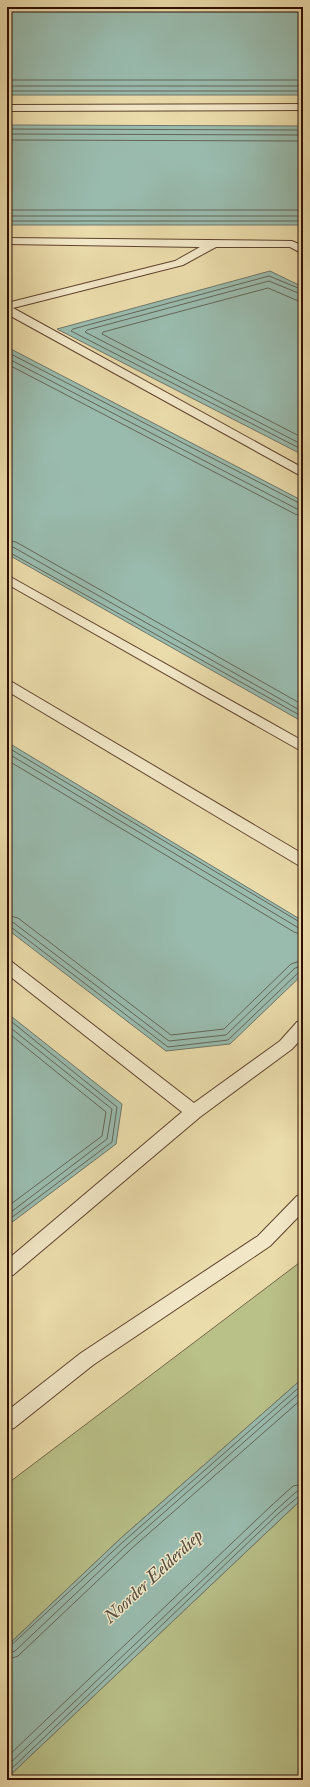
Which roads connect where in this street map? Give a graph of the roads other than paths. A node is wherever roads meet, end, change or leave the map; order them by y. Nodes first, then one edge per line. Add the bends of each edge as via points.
1 (303, 107) edge
2 (7, 108) edge
3 (7, 241) edge
4 (214, 244) junction
5 (298, 244) edge
6 (303, 251) edge
7 (7, 306) edge
8 (7, 309) edge
9 (303, 473) edge
10 (7, 579) edge
11 (7, 685) edge
12 (303, 747) edge
13 (303, 861) edge
14 (7, 966) edge
15 (303, 1026) edge
16 (194, 1112) junction
17 (303, 1202) edge
18 (7, 1270) edge
19 (7, 1422) edge

1 - 2 lane
3 - 4 lane
4 - 5 lane
4 - 7 lane via 179,263
5 - 6 lane
8 - 9 lane
10 - 12 lane
11 - 13 lane
14 - 16 lane
15 - 16 lane via 286,1045
16 - 18 lane
17 - 19 lane via 264,1241 87,1359

